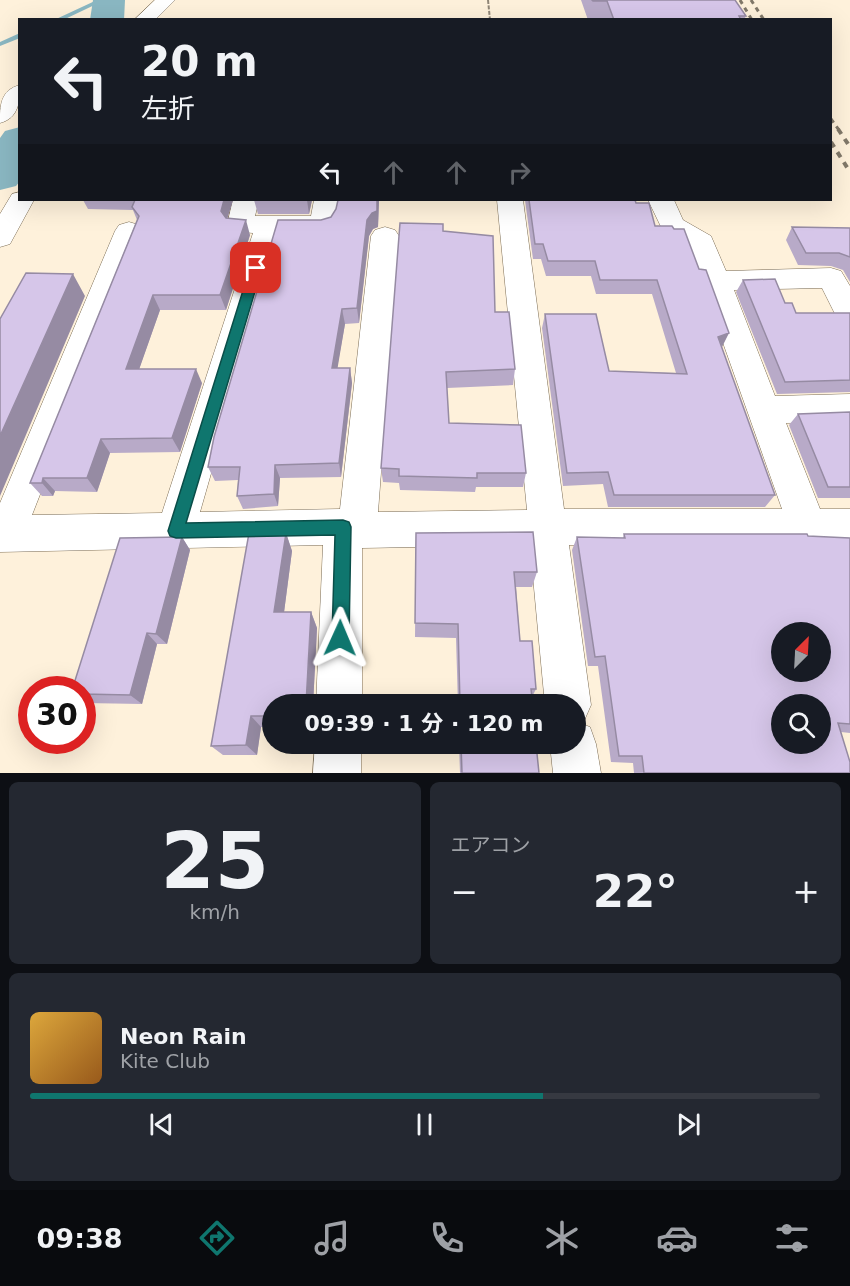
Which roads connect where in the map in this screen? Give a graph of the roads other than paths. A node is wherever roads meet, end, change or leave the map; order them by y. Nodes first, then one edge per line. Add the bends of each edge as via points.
1 (166, 0) edge
2 (144, 18) edge
3 (18, 94) edge
4 (0, 116) edge
5 (20, 201) edge
6 (246, 201) edge
7 (327, 201) edge
8 (510, 201) edge
9 (661, 201) edge
10 (269, 225) junction
11 (129, 231) dead end
12 (385, 236) dead end
13 (0, 238) edge
14 (716, 280) junction
15 (850, 314) edge
16 (850, 408) edge
17 (764, 411) junction
18 (546, 527) junction
19 (850, 527) edge
20 (808, 528) junction
21 (350, 529) junction
22 (176, 531) junction
23 (3, 534) edge
24 (340, 694) edge
25 (567, 694) edge
26 (338, 754) edge
27 (574, 754) edge
28 (337, 773) edge
29 (577, 773) edge

1 - 2 street
3 - 4 street
5 - 13 street
6 - 10 street via 240,225
7 - 10 street via 323,224
8 - 18 street
9 - 14 street via 672,225 701,242
10 - 22 street
11 - 23 street
12 - 21 street
14 - 15 street via 831,278
14 - 17 street
16 - 17 street
17 - 20 street
18 - 20 street
18 - 21 street
18 - 25 street
19 - 20 street
21 - 22 street
21 - 24 street
22 - 23 street
26 - 28 street
27 - 29 street

